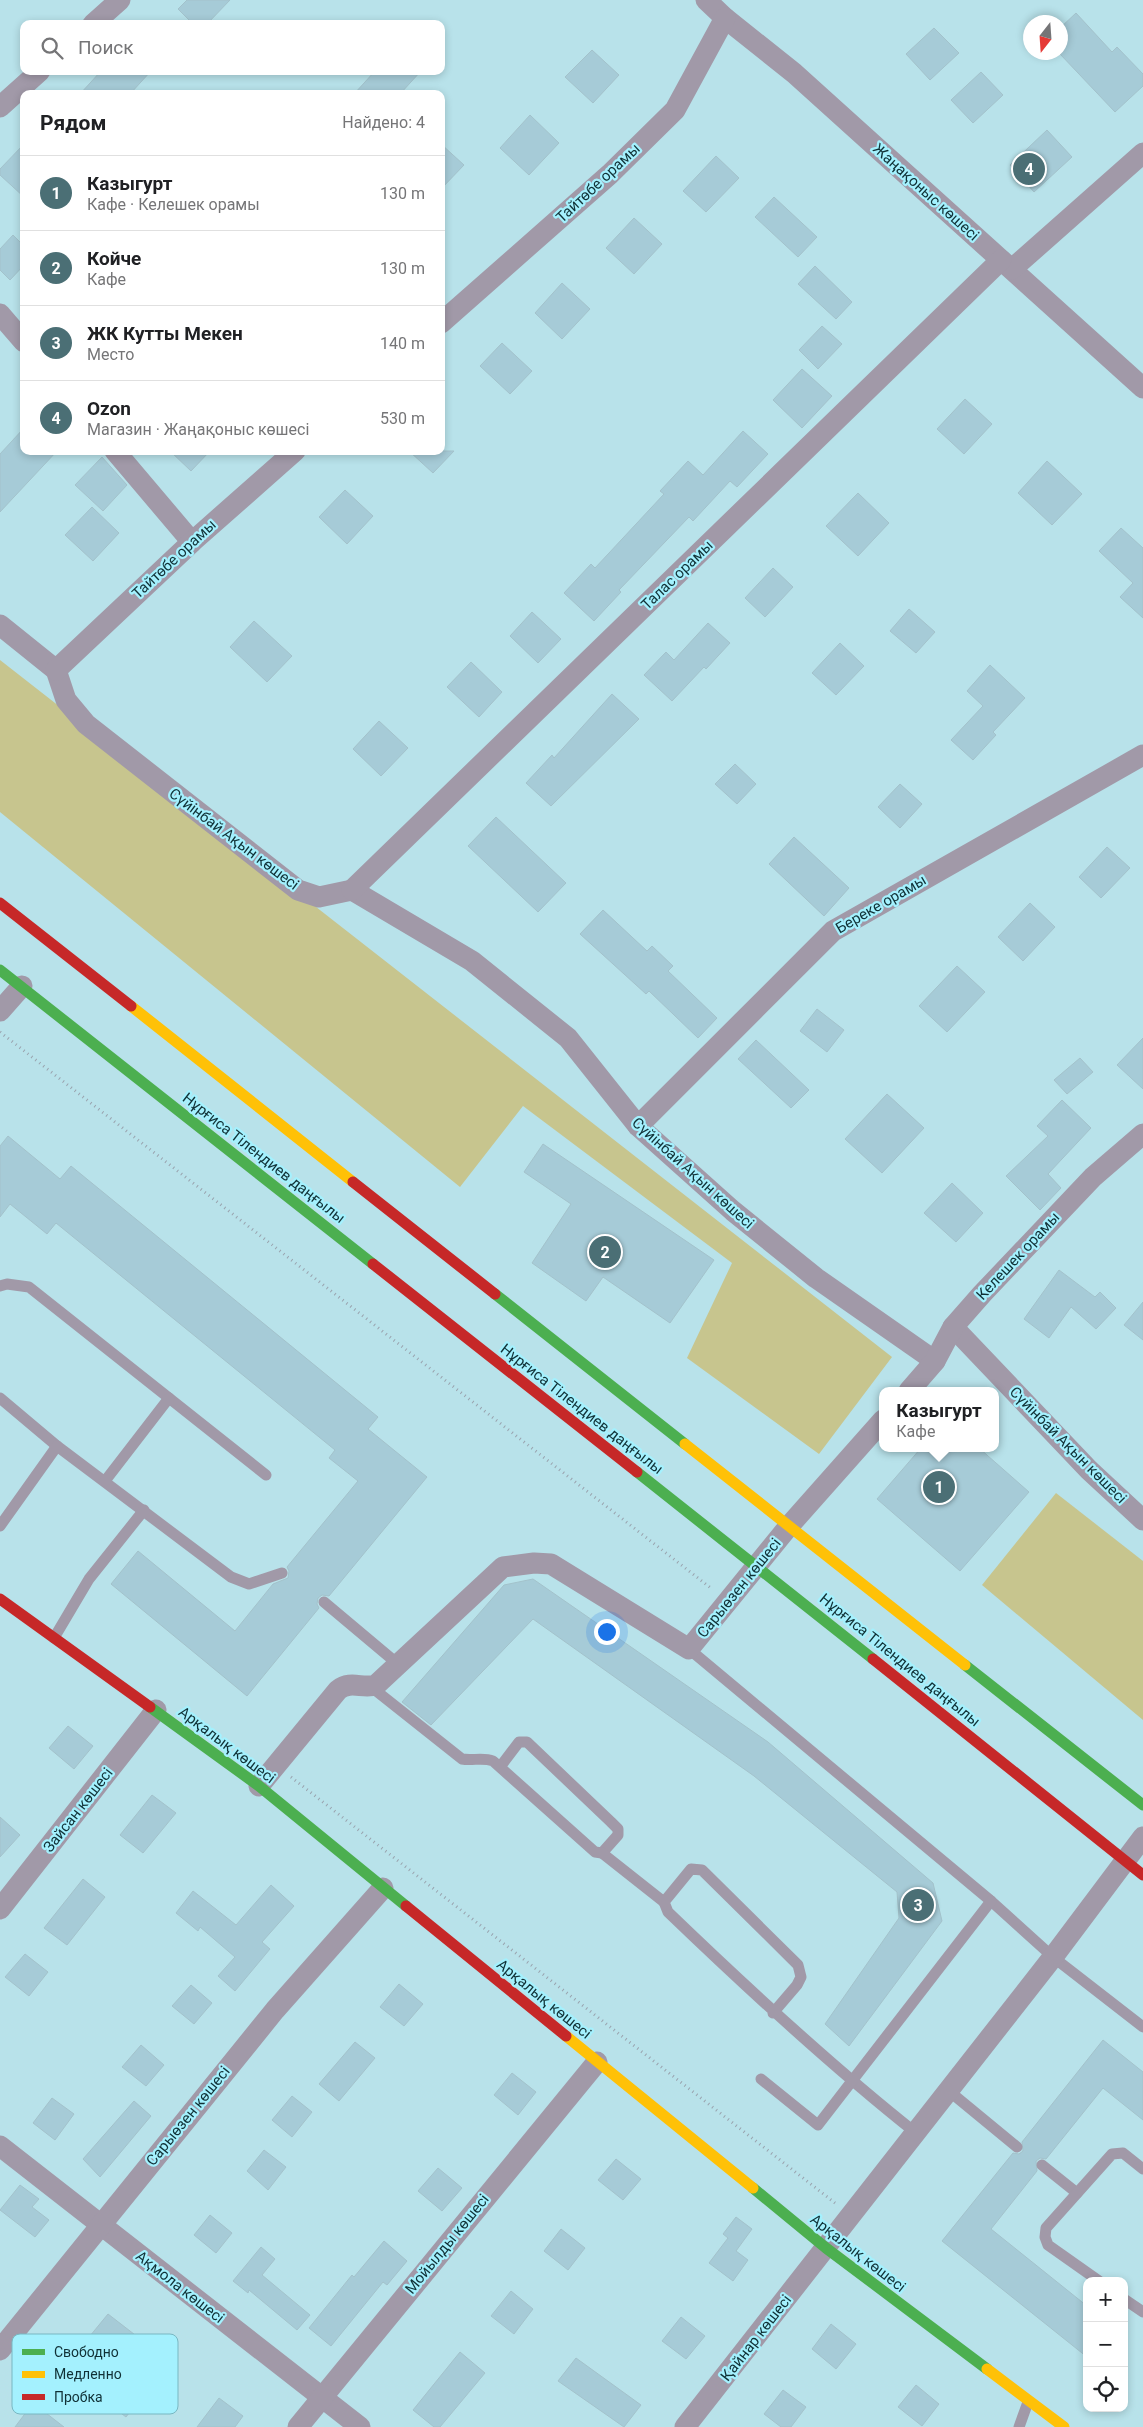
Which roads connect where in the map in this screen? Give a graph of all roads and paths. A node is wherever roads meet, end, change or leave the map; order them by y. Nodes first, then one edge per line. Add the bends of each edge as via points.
1 (120, 0) edge
2 (706, 0) edge
3 (724, 18) junction
4 (98, 20) edge
5 (36, 75) edge
6 (0, 108) edge
7 (1143, 153) edge
8 (1007, 265) junction
9 (0, 314) edge
10 (445, 319) edge
11 (20, 337) edge
12 (1143, 388) edge
13 (118, 455) edge
14 (290, 455) edge
15 (192, 542) junction
16 (0, 625) edge
17 (56, 670) junction
18 (1143, 755) edge
19 (352, 890) junction
20 (0, 903) edge
21 (0, 970) edge
22 (22, 986) junction
23 (0, 1011) edge
24 (0, 1032) edge
25 (638, 1126) junction
26 (1143, 1134) edge
27 (0, 1286) edge
28 (953, 1327) junction
29 (935, 1361) junction
30 (912, 1387) edge
31 (0, 1398) edge
32 (169, 1398) junction
33 (879, 1425) edge
34 (57, 1446) junction
35 (266, 1475) dead end
36 (105, 1481) junction
37 (144, 1510) junction
38 (1143, 1520) edge
39 (0, 1526) edge
40 (789, 1526) junction
41 (757, 1566) junction
42 (282, 1573) dead end
43 (0, 1599) edge
44 (324, 1602) dead end
45 (728, 1602) junction
46 (54, 1638) junction
47 (689, 1650) junction
48 (398, 1665) junction
49 (370, 1686) junction
50 (156, 1710) junction
51 (276, 1765) junction
52 (500, 1767) junction
53 (259, 1786) junction
54 (1143, 1805) edge
55 (1143, 1837) edge
56 (602, 1853) junction
57 (1125, 1861) junction
58 (1143, 1875) edge
59 (383, 1888) junction
60 (990, 1901) junction
61 (664, 1902) junction
62 (0, 1909) edge
63 (1053, 1957) junction
64 (773, 2012) junction
65 (1143, 2027) edge
66 (597, 2062) junction
67 (761, 2079) dead end
68 (851, 2082) junction
69 (949, 2091) junction
70 (916, 2133) junction
71 (0, 2146) edge
72 (1018, 2147) dead end
73 (1042, 2165) dead end
74 (1143, 2168) edge
75 (1077, 2193) junction
76 (852, 2216) junction
77 (100, 2224) junction
78 (826, 2248) junction
79 (1092, 2277) edge
80 (1128, 2302) edge
81 (1143, 2312) edge
82 (13, 2334) edge
83 (12, 2335) edge
84 (0, 2350) edge
85 (322, 2396) junction
86 (1028, 2402) junction
87 (298, 2427) edge
88 (360, 2427) edge
89 (685, 2427) edge
90 (1019, 2427) edge
91 (1064, 2427) edge

1 - 4 street
2 - 3 street, Жаңақоныс көшесі
3 - 8 street, Жаңақоныс көшесі via 794,73
3 - 10 street, Тайтөбе орамы via 675,110 610,174
5 - 6 street
7 - 8 street, Талас орамы
8 - 12 street, Жаңақоныс көшесі
8 - 19 street, Талас орамы
9 - 11 street
13 - 15 street
14 - 15 street, Тайтөбе орамы
15 - 17 street, Тайтөбе орамы
16 - 17 street
17 - 19 street, Сүйінбай Ақын көшесі via 66,700 86,724 298,890 319,897
18 - 25 street, Береке орамы via 834,931
19 - 25 street, Сүйінбай Ақын көшесі via 472,961 568,1038
20 - 40 main road
21 - 22 main road, Нұрғиса Тілендиев даңғылы
22 - 23 street
22 - 41 main road, Нұрғиса Тілендиев даңғылы
24 - 45 path
25 - 29 street, Сүйінбай Ақын көшесі via 733,1212 816,1278
26 - 28 street, Келешек орамы via 1093,1177
27 - 32 lane via 29,1287
28 - 29 street, Келешек орамы
28 - 38 street, Сүйінбай Ақын көшесі via 1089,1470
29 - 30 street, Келешек орамы
31 - 34 lane
32 - 35 lane
32 - 36 lane
33 - 40 street
34 - 36 lane
34 - 39 lane
36 - 37 lane
37 - 42 lane via 240,1582 249,1584
37 - 46 lane via 89,1579
40 - 41 street, Сарыөзен көшесі
40 - 54 main road
41 - 45 street, Сарыөзен көшесі
41 - 57 main road, Нұрғиса Тілендиев даңғылы
43 - 46 main road, Арқалық көшесі
44 - 48 lane
45 - 47 street, Сарыөзен көшесі
46 - 50 main road, Арқалық көшесі
47 - 48 street via 563,1570 551,1564 534,1563 503,1567
47 - 60 lane
48 - 49 street via 376,1685
49 - 51 street via 352,1683 338,1690
49 - 52 lane via 462,1759 486,1758
50 - 53 main road, Арқалық көшесі
50 - 62 street, Зайсан көшесі
51 - 53 street
51 - 76 path
52 - 56 lane via 595,1852
52 - 56 lane via 519,1742 527,1742 618,1829 618,1835
53 - 59 main road, Арқалық көшесі
55 - 57 street, Қайнар көшесі
56 - 61 lane
57 - 58 main road, Нұрғиса Тілендиев даңғылы
57 - 63 street, Қайнар көшесі
59 - 66 main road, Арқалық көшесі
59 - 77 street, Сарыөзен көшесі via 276,2010
60 - 63 lane
60 - 68 lane
61 - 64 lane via 668,1912
61 - 64 lane via 691,1869 702,1870 798,1965 801,1977 797,1985
63 - 65 lane
63 - 69 street, Қайнар көшесі
64 - 68 lane
66 - 78 main road, Арқалық көшесі
66 - 85 street, Мойылды көшесі
67 - 68 lane via 818,2125
68 - 70 lane
69 - 70 street, Қайнар көшесі
69 - 72 lane
70 - 76 street, Қайнар көшесі
71 - 77 street, Ақмола көшесі
73 - 75 lane
74 - 75 lane via 1123,2153 1112,2154
75 - 79 lane via 1046,2228 1045,2237 1048,2245
76 - 78 street, Қайнар көшесі
77 - 82 street, Сарыөзен көшесі
77 - 85 street, Ақмола көшесі
78 - 86 main road, Арқалық көшесі
78 - 89 street, Қайнар көшесі
80 - 81 lane
83 - 84 street, Сарыөзен көшесі
85 - 87 street, Мойылды көшесі
85 - 88 street, Ақмола көшесі
86 - 90 lane
86 - 91 main road, Арқалық көшесі

